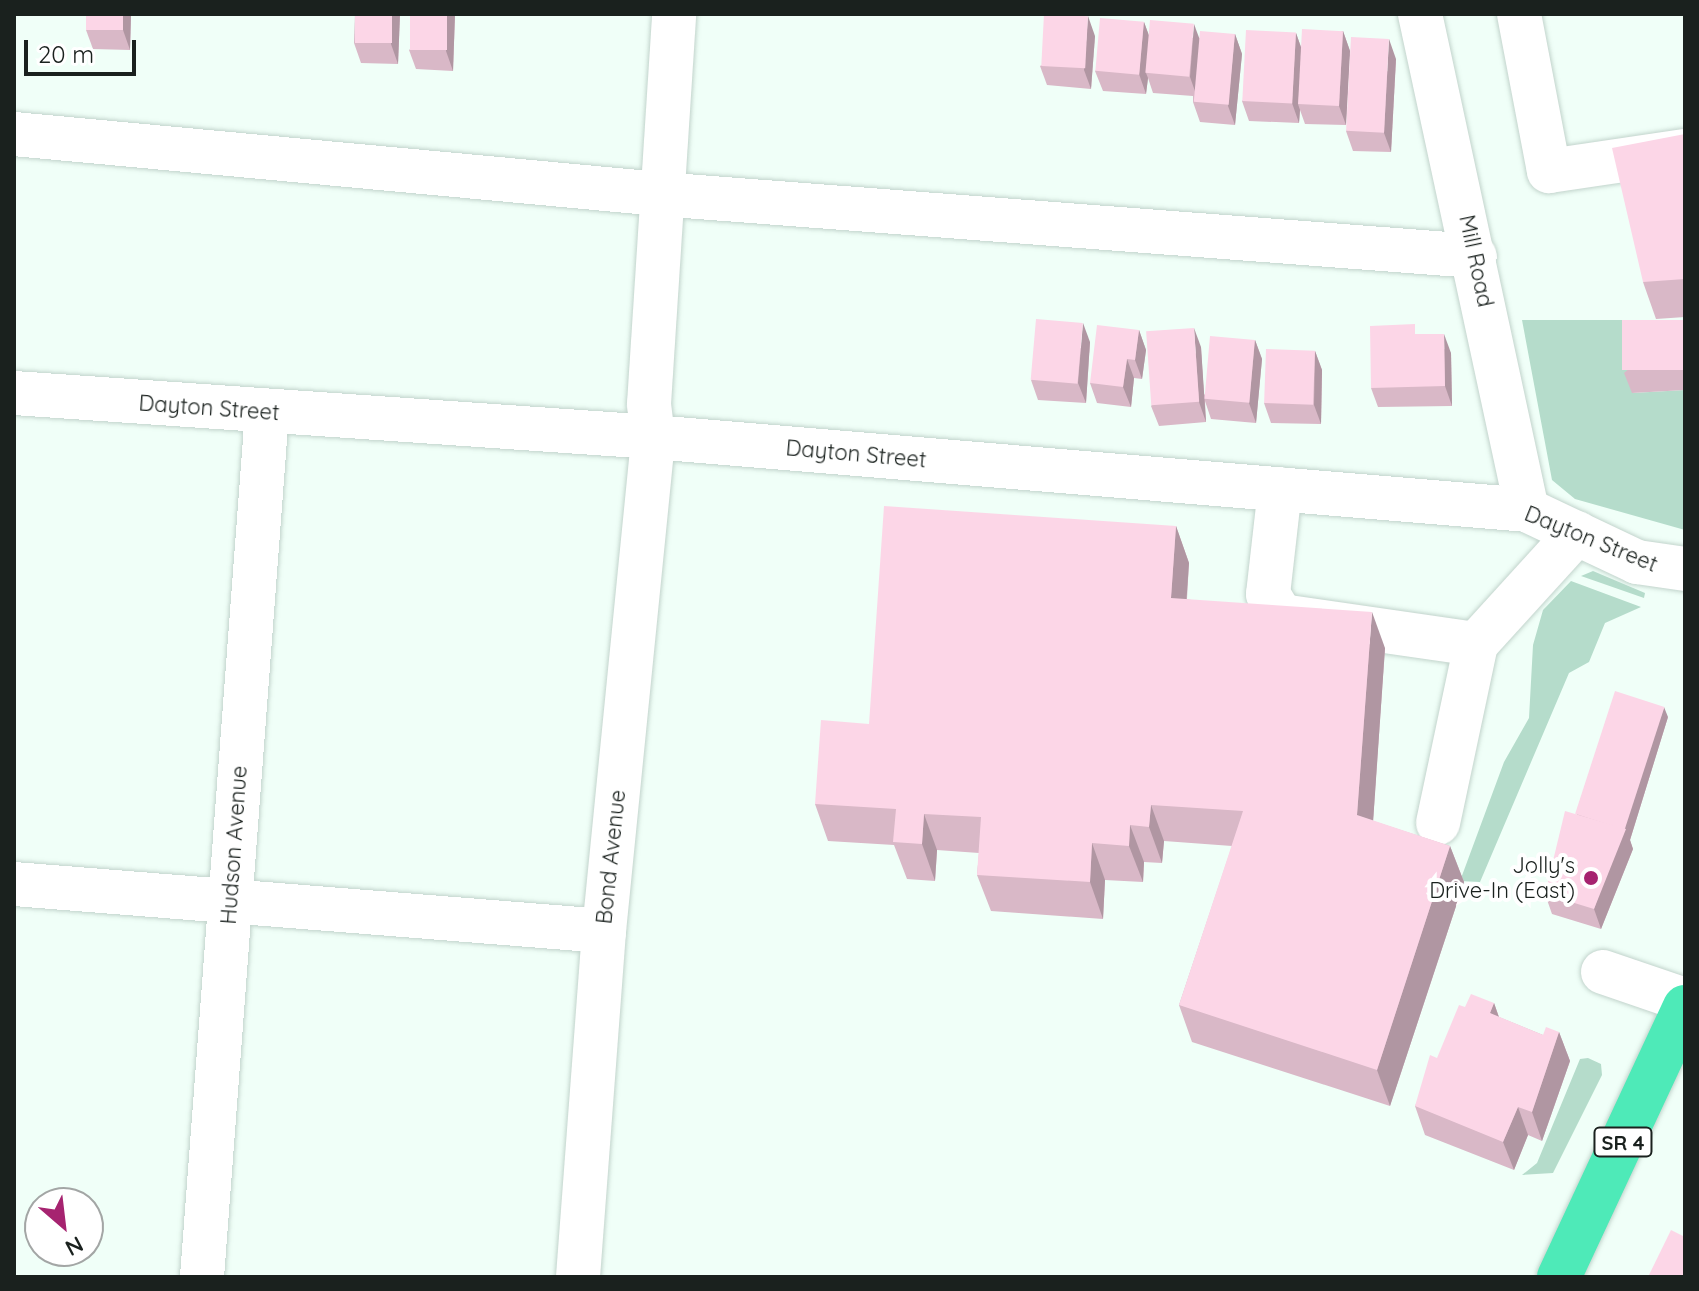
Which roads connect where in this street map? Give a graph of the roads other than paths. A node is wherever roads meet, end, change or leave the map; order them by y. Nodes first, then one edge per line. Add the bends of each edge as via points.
1 (674, 14) edge
2 (1420, 14) edge
3 (1519, 14) edge
4 (14, 134) edge
5 (1685, 151) edge
6 (659, 194) junction
7 (1475, 256) junction
8 (14, 393) edge
9 (267, 413) junction
10 (653, 437) junction
11 (1280, 489) junction
12 (1527, 510) junction
13 (1577, 533) junction
14 (1685, 569) edge
15 (1476, 644) junction
16 (1438, 823) dead end
17 (14, 884) edge
18 (230, 903) junction
19 (604, 931) junction
20 (1603, 972) dead end
21 (1685, 1000) edge
22 (1685, 1007) edge
23 (202, 1277) edge
24 (578, 1277) edge
25 (1559, 1277) edge

1 - 6 street, Bond Avenue
2 - 7 street, Mill Road
3 - 5 street via 1549,171
4 - 6 street
6 - 7 street
6 - 10 street, Bond Avenue via 649,404
7 - 12 street, Mill Road
8 - 9 street, Dayton Street
9 - 10 street, Dayton Street
9 - 18 street, Hudson Avenue
10 - 11 street, Dayton Street
10 - 19 street, Bond Avenue
11 - 12 street, Dayton Street
11 - 15 street via 1268,594 1281,616
12 - 13 street, Dayton Street
13 - 14 street, Dayton Street via 1637,562
13 - 15 street
15 - 16 street
17 - 18 street
18 - 19 street
18 - 23 street, Hudson Avenue
19 - 24 street, Bond Avenue
20 - 21 street
22 - 25 highway, SR 4

